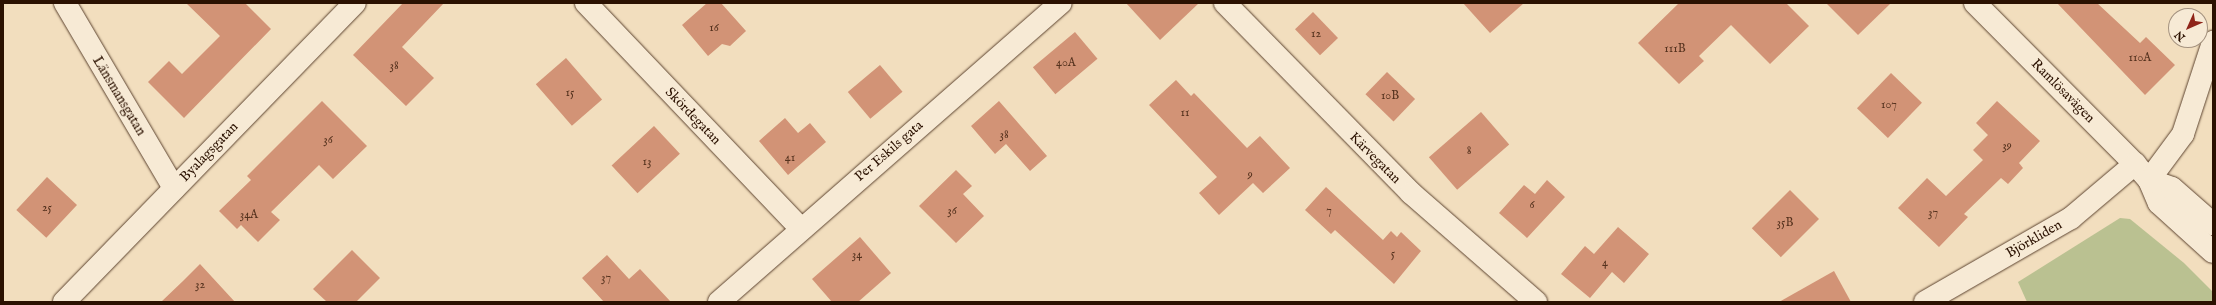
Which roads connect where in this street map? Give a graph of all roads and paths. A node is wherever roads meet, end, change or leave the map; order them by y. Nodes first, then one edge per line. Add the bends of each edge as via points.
1 (65, 3) edge
2 (355, 3) edge
3 (586, 3) edge
4 (1060, 3) edge
5 (1225, 3) edge
6 (1975, 3) edge
7 (2213, 42) edge
8 (2135, 164) junction
9 (2150, 180) junction
10 (174, 188) junction
11 (2213, 224) edge
12 (800, 228) junction
13 (2213, 252) edge
14 (731, 298) edge
15 (64, 302) edge
16 (1536, 302) edge
17 (1925, 302) edge

1 - 10 street, Länsmansgatan
2 - 10 street, Byalagsgatan
3 - 12 street, Skördegatan
4 - 12 street, Per Eskils gata
5 - 16 street, Kärvegatan via 1411,193
6 - 8 street, Ramlösavägen
7 - 9 street via 2183,134
8 - 9 street, Ramlösavägen
8 - 17 street, Björkliden via 2071,218
9 - 11 street, Ramlösavägen via 2172,188
9 - 13 street, Ramlösavägen via 2159,203
10 - 15 street, Byalagsgatan
12 - 14 street, Per Eskils gata

